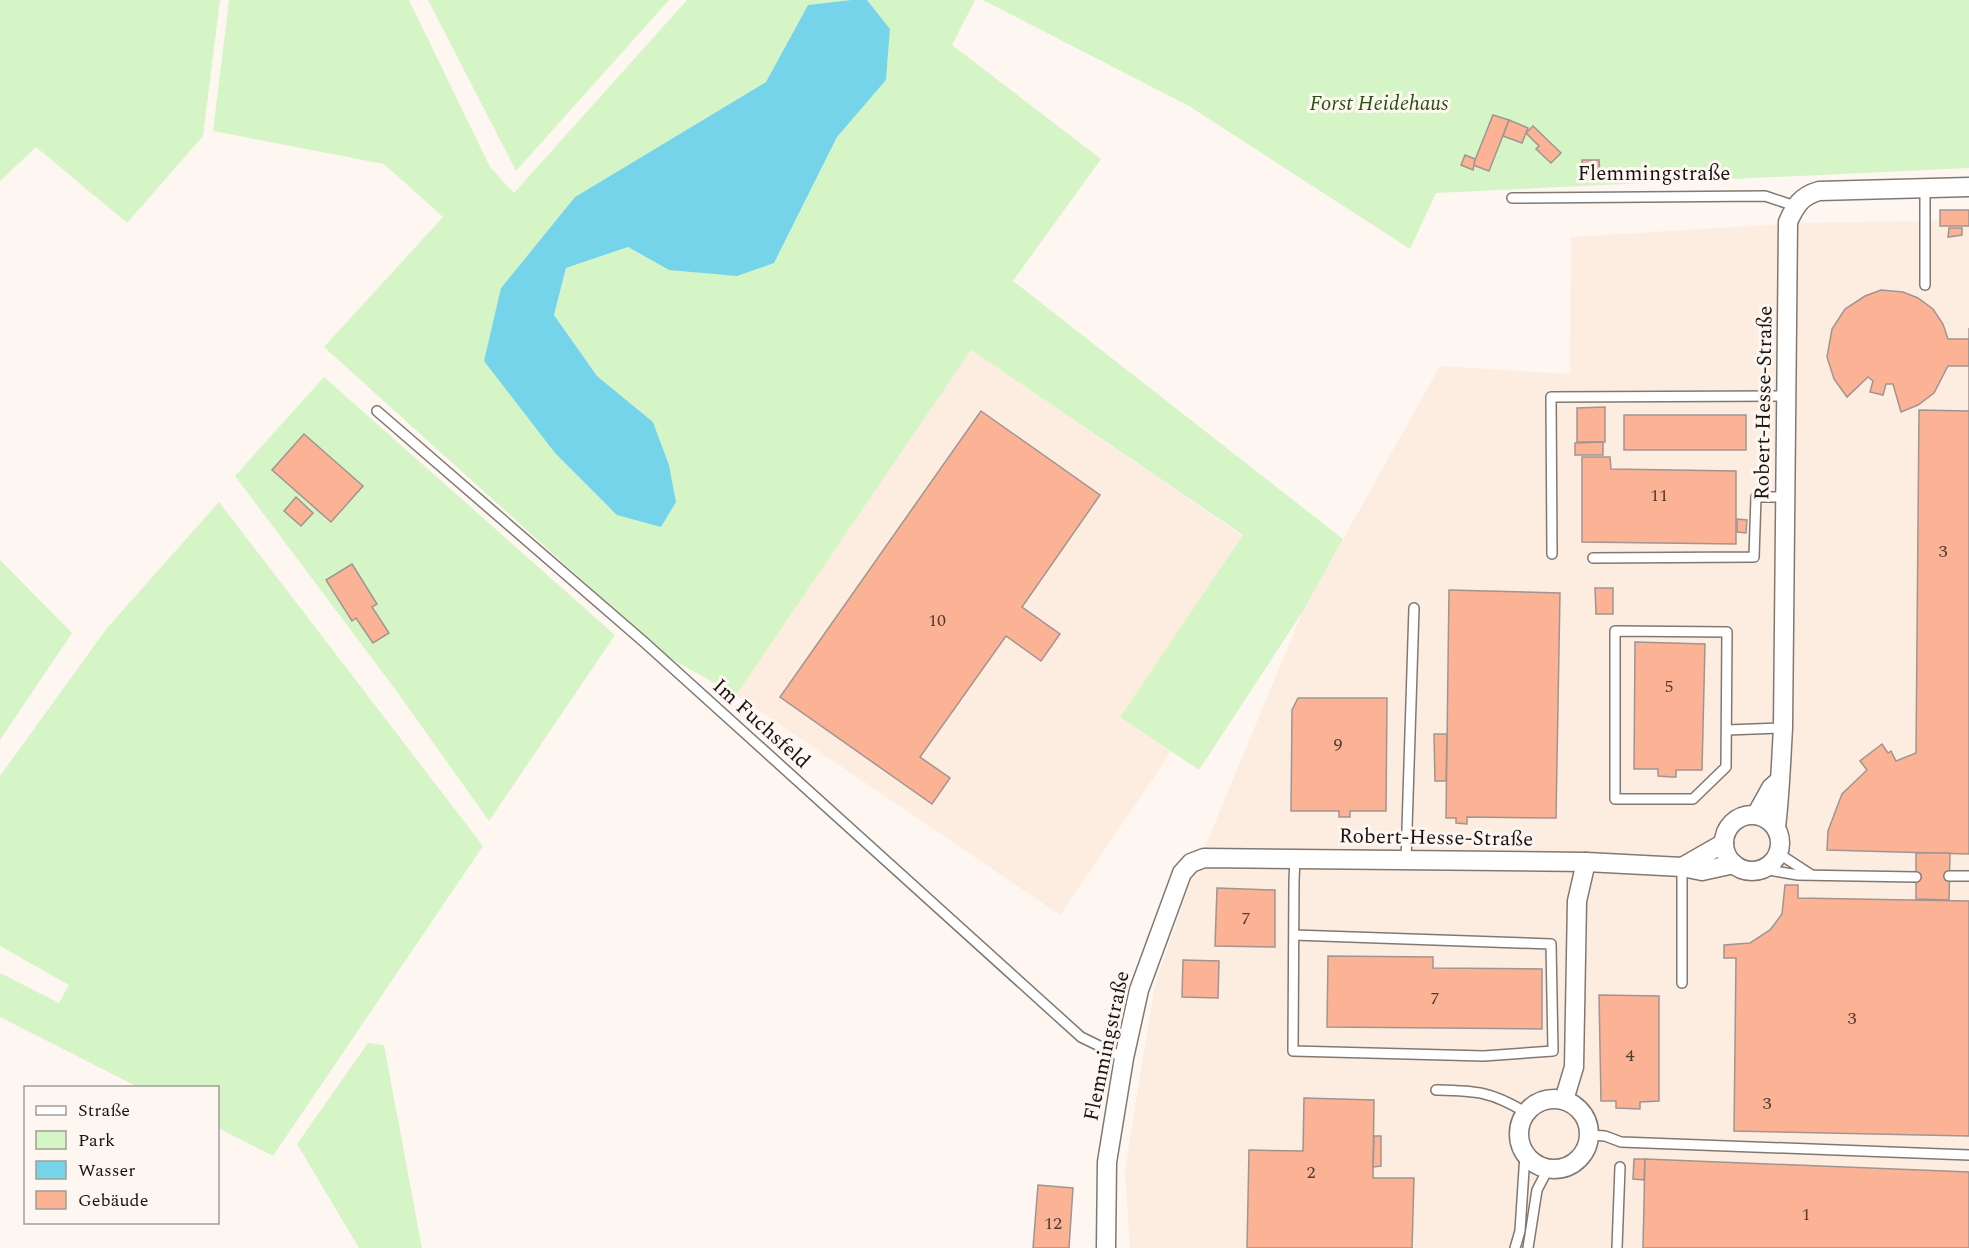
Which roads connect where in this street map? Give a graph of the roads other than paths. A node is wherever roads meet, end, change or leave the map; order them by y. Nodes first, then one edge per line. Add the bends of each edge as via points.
1 (1969, 187) edge
2 (1925, 189) junction
3 (1512, 198) dead end
4 (1795, 206) junction
5 (1925, 285) dead end
6 (1787, 396) junction
7 (377, 411) dead end
8 (1785, 496) junction
9 (1552, 554) dead end
10 (1593, 558) dead end
11 (1414, 608) dead end
12 (1783, 728) junction
13 (1727, 730) junction
14 (1779, 781) junction
15 (1756, 815) junction
16 (1776, 827) junction
17 (1724, 843) junction
18 (1778, 853) junction
19 (1296, 858) junction
20 (1406, 860) junction
21 (1586, 862) junction
22 (1191, 863) joint
23 (1734, 864) junction
24 (1682, 867) junction
25 (1763, 869) junction
26 (1810, 874) junction
27 (1949, 876) dead end
28 (1969, 876) edge
29 (1916, 877) dead end
30 (1294, 936) junction
31 (1682, 983) dead end
32 (1124, 1058) junction
33 (1436, 1090) dead end
34 (1564, 1100) junction
35 (1526, 1112) junction
36 (1589, 1135) junction
37 (1525, 1154) junction
38 (1969, 1155) edge
39 (1620, 1167) dead end
40 (1548, 1169) junction
41 (1106, 1248) edge
42 (1515, 1248) edge
43 (1528, 1248) edge
44 (1617, 1248) edge

1 - 2 street
2 - 4 street via 1819,190 1806,195
2 - 5 lane
3 - 4 lane, Flemmingstraße via 1766,196
4 - 6 street, Robert-Hesse-Straße via 1788,222
6 - 8 street, Robert-Hesse-Straße
6 - 9 lane via 1551,397
7 - 32 lane, Im Fuchsfeld via 644,642 1081,1037
8 - 10 lane via 1756,497 1754,557
8 - 12 street, Robert-Hesse-Straße
11 - 20 lane
12 - 13 lane
12 - 14 street, Robert-Hesse-Straße
13 - 13 lane via 1727,632 1615,631 1615,799 1693,800 1726,767
14 - 15 street
14 - 16 street, Robert-Hesse-Straße
15 - 16 street
15 - 17 street via 1746,815 1730,825
16 - 18 street
17 - 23 street
17 - 24 street
18 - 25 street
18 - 26 lane
19 - 20 street, Robert-Hesse-Straße
19 - 22 street, Robert-Hesse-Straße via 1204,858
19 - 30 lane
20 - 21 street, Robert-Hesse-Straße
21 - 24 street, Robert-Hesse-Straße
21 - 34 street via 1577,901 1574,1067
22 - 32 street, Flemmingstraße via 1182,873 1139,990
23 - 24 street, Robert-Hesse-Straße via 1702,871
23 - 25 street via 1748,871
24 - 31 lane
25 - 26 lane
26 - 29 lane
27 - 28 lane
30 - 30 lane via 1293,1051 1484,1056 1553,1051 1551,944
32 - 41 street, Flemmingstraße via 1107,1162
33 - 35 lane via 1487,1093
34 - 35 street via 1540,1101
34 - 36 street via 1584,1115
35 - 37 street via 1518,1131
36 - 38 lane via 1621,1142
36 - 40 street via 1585,1151 1573,1164
37 - 40 street via 1536,1165
37 - 42 lane via 1520,1232
39 - 44 lane
40 - 43 lane via 1537,1190

